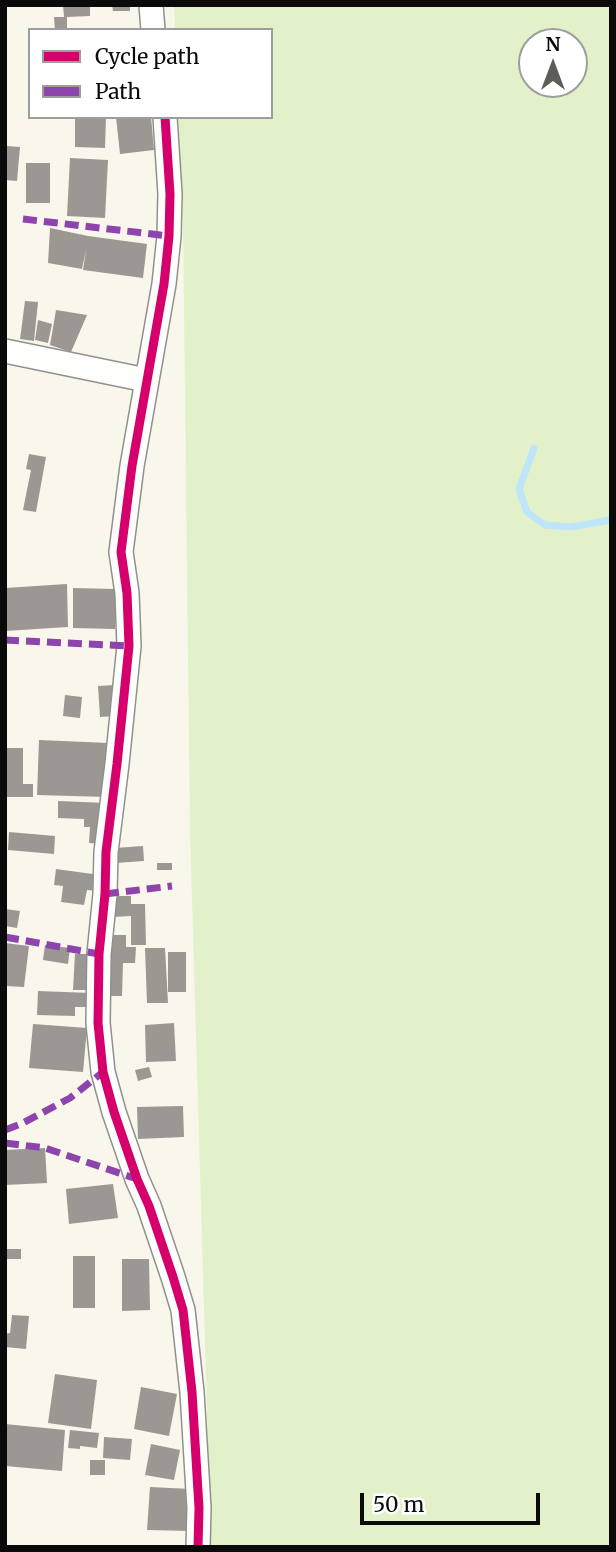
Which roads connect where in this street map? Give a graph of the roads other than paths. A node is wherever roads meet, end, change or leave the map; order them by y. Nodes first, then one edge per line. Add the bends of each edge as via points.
1 (151, 5) edge
2 (153, 28) edge
3 (164, 119) edge
4 (5, 351) edge
5 (146, 380) junction
6 (198, 1547) edge

1 - 2 street
3 - 5 street via 169,236
4 - 5 street
5 - 6 street via 121,552 129,646 106,852 98,1023 103,1072 114,1112 183,1310 193,1405

